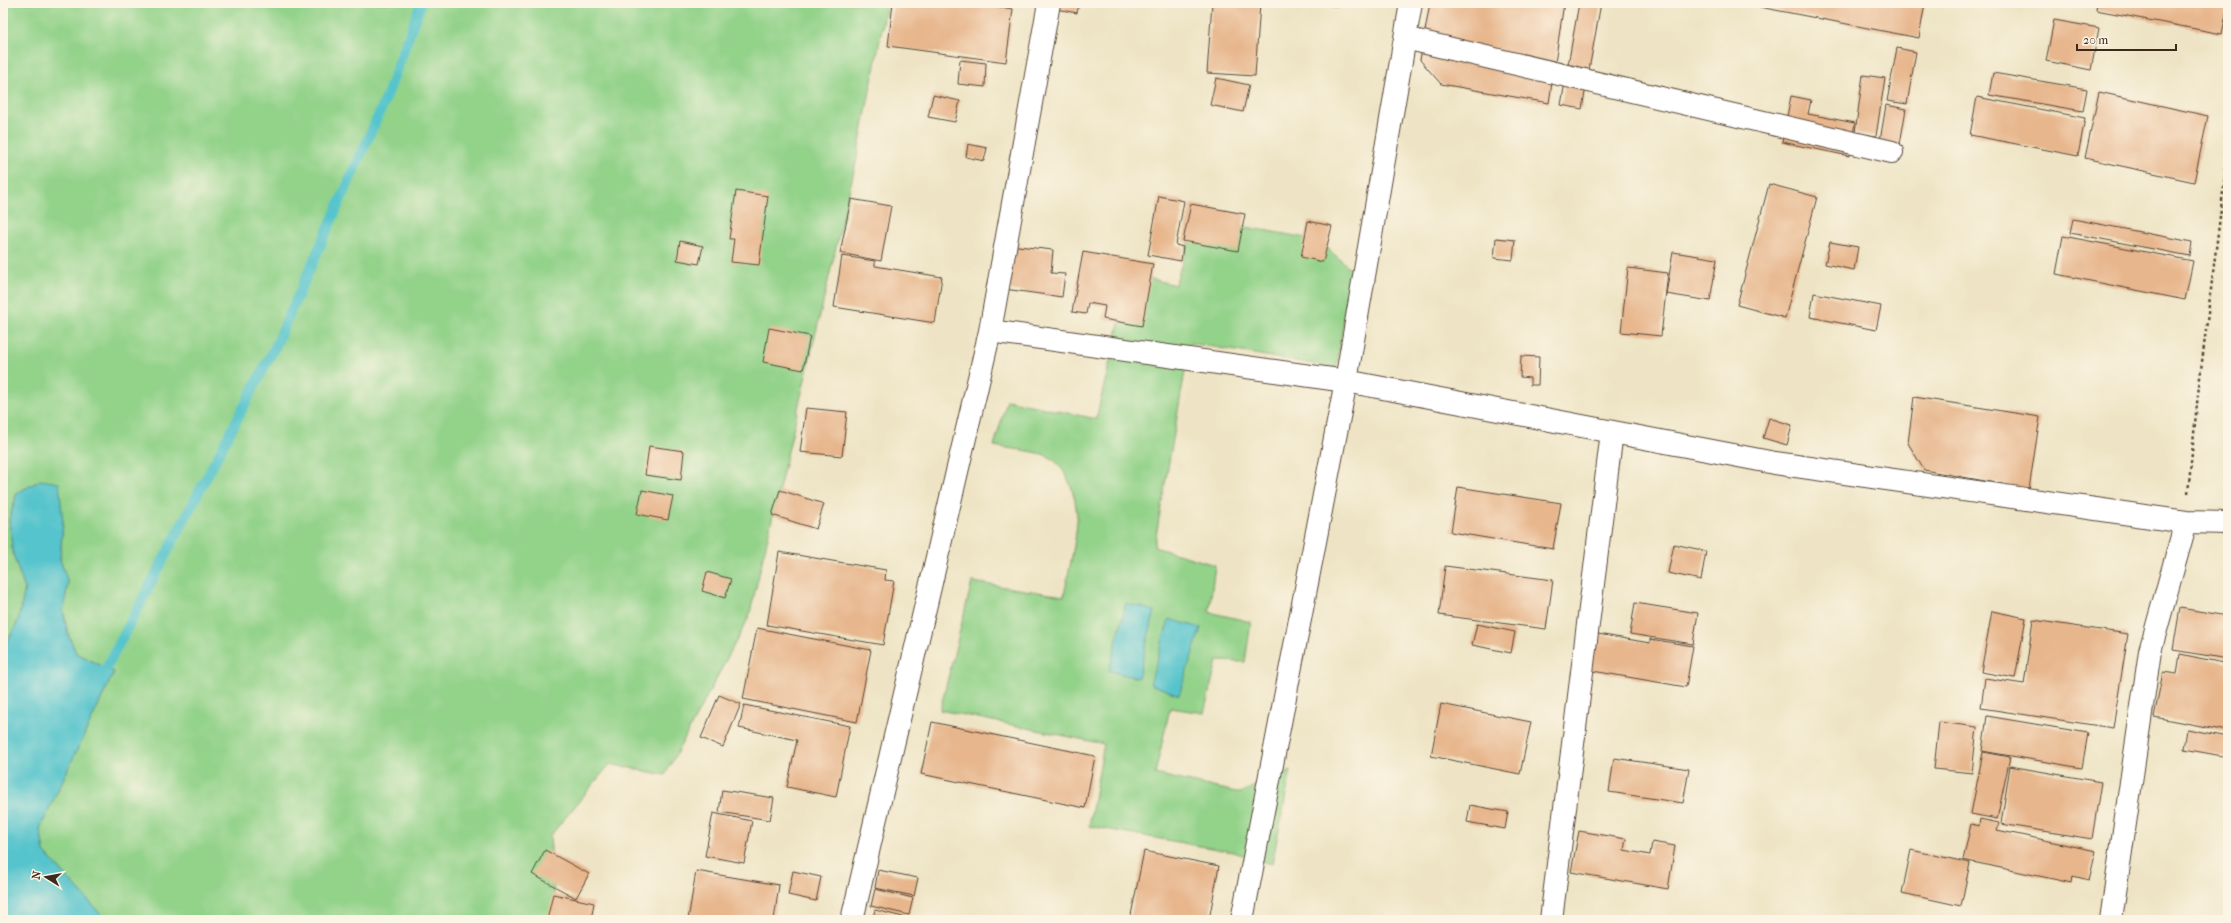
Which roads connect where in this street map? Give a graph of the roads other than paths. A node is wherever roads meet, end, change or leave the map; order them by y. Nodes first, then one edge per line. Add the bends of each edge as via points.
1 (1049, 3) edge
2 (1411, 3) edge
3 (1405, 38) junction
4 (1892, 152) dead end
5 (990, 332) junction
6 (1346, 381) junction
7 (1612, 432) junction
8 (2186, 522) junction
9 (2228, 523) edge
10 (852, 920) edge
11 (1242, 920) edge
12 (1551, 920) edge
13 (2111, 920) edge

1 - 5 street
2 - 3 street
3 - 4 street
3 - 6 street
5 - 6 street
5 - 10 street
6 - 7 street
6 - 11 street
7 - 8 street via 1775,463
7 - 12 street
8 - 9 street
8 - 13 street via 2150,651

